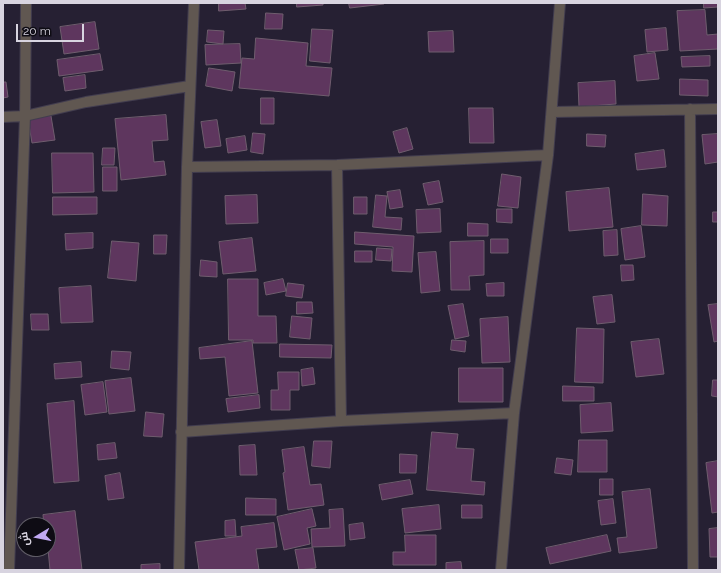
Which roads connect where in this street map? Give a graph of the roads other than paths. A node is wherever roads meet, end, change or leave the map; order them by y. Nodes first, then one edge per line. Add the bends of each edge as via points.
1 (26, 3) edge
2 (194, 3) edge
3 (560, 3) edge
4 (190, 86) junction
5 (690, 109) junction
6 (718, 109) edge
7 (552, 112) junction
8 (25, 116) junction
9 (3, 117) edge
10 (548, 155) junction
11 (337, 165) junction
12 (187, 167) junction
13 (514, 413) junction
14 (342, 421) junction
15 (181, 432) junction
16 (9, 570) edge
17 (179, 570) edge
18 (501, 570) edge
19 (693, 570) edge

1 - 8 street
2 - 4 street
3 - 7 street
4 - 8 street via 86,102
4 - 12 street
5 - 6 street
5 - 7 street
5 - 19 street
7 - 10 street
8 - 9 street
8 - 16 street
10 - 11 street
10 - 13 street
11 - 12 street
11 - 14 street
12 - 15 street
13 - 14 street
13 - 18 street
14 - 15 street
15 - 17 street

